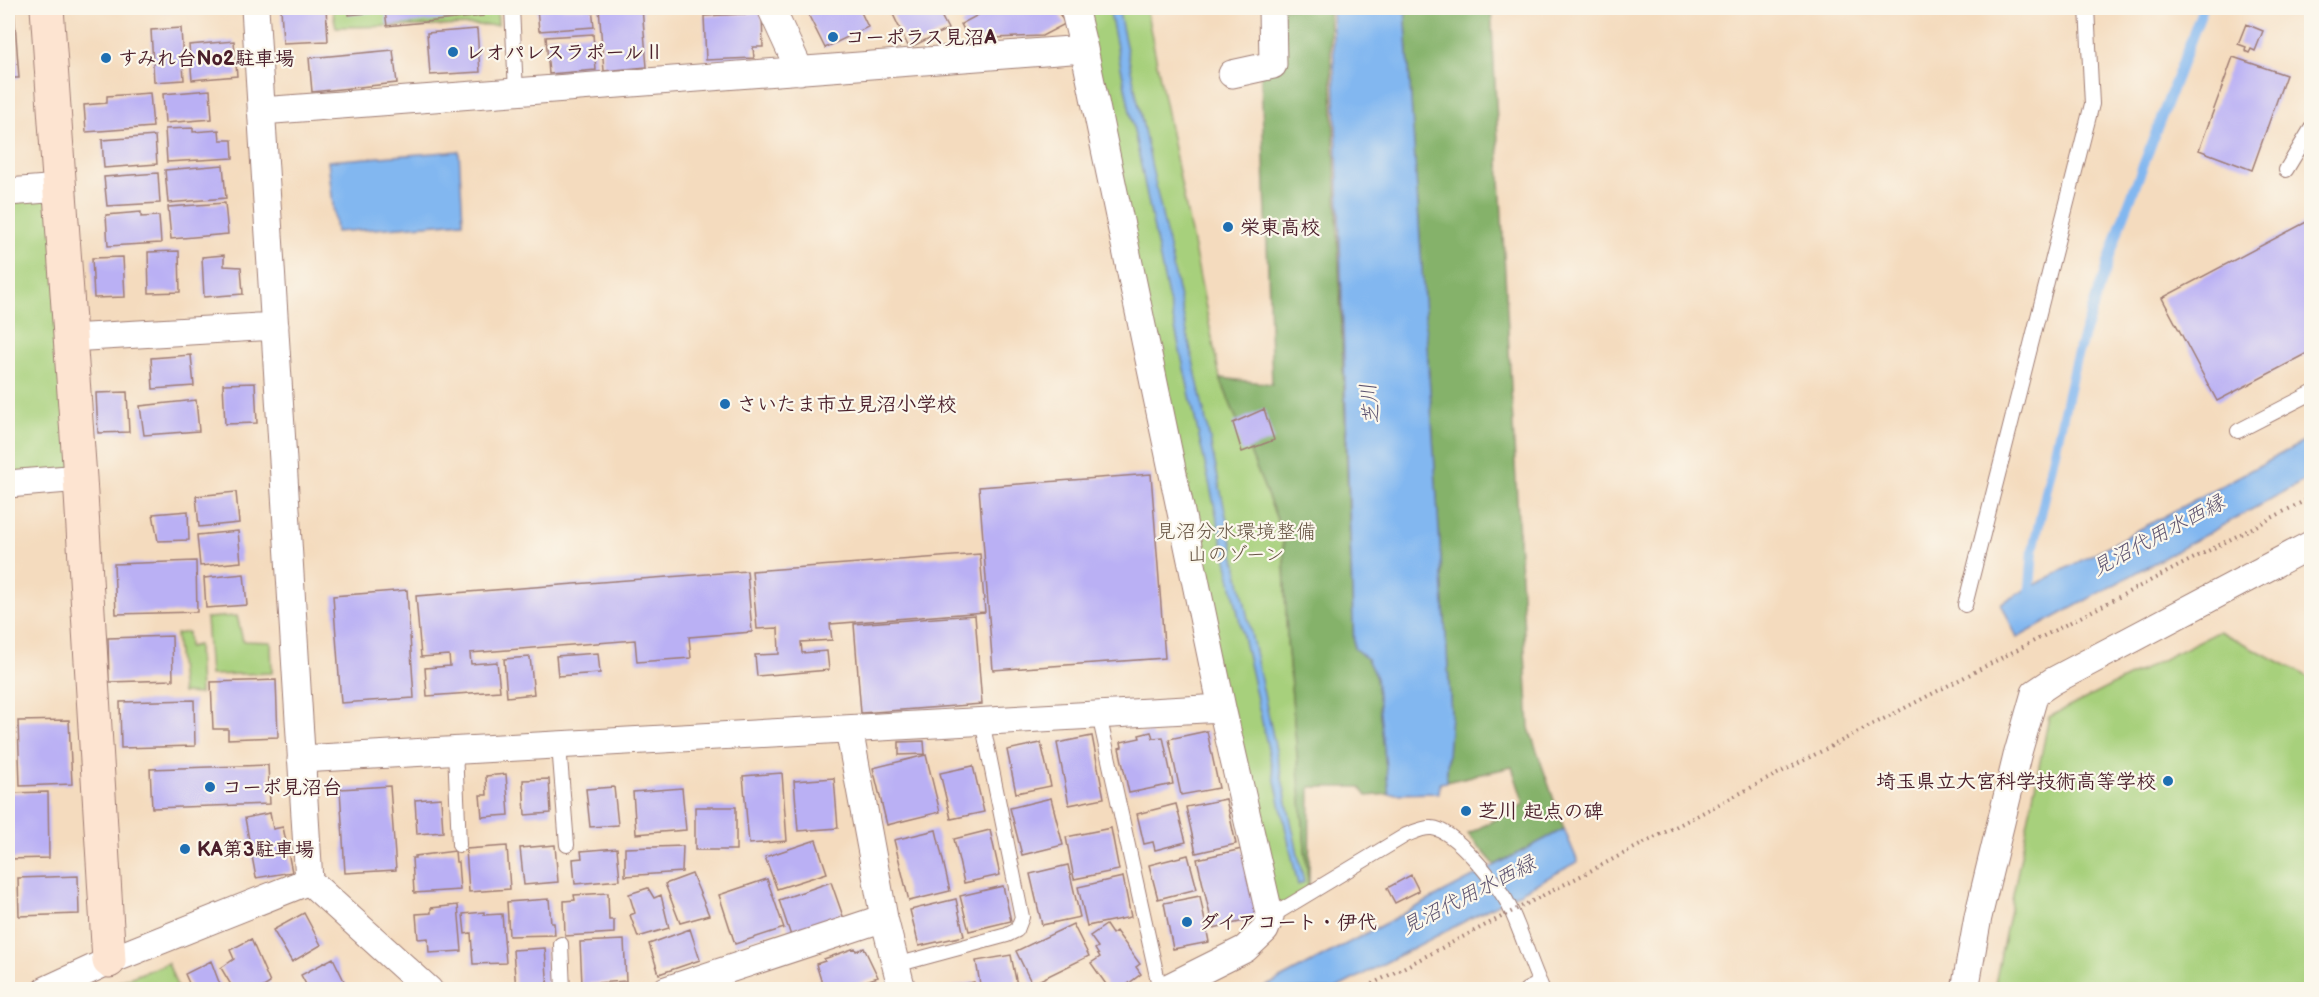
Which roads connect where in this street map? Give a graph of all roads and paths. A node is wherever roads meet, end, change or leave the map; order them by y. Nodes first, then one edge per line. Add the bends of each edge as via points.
1 (47, 8) edge
2 (255, 8) edge
3 (512, 8) edge
4 (771, 8) edge
5 (1074, 8) edge
6 (1272, 8) edge
7 (2087, 8) edge
8 (1084, 49) junction
9 (800, 71) junction
10 (1232, 74) dead end
11 (516, 92) junction
12 (261, 111) junction
13 (2312, 127) edge
14 (2286, 170) dead end
15 (60, 188) junction
16 (8, 192) edge
17 (275, 326) junction
18 (70, 338) junction
19 (2312, 393) edge
20 (2238, 431) dead end
21 (80, 478) junction
22 (8, 484) edge
23 (2312, 497) edge
24 (2312, 544) edge
25 (1965, 605) dead end
26 (1222, 708) junction
27 (1099, 715) junction
28 (982, 721) junction
29 (849, 729) junction
30 (559, 745) junction
31 (455, 750) junction
32 (301, 759) junction
33 (459, 844) dead end
34 (567, 845) dead end
35 (309, 881) junction
36 (1270, 917) junction
37 (884, 918) junction
38 (561, 944) dead end
39 (109, 961) junction
40 (899, 977) edge
41 (1541, 986) edge
42 (46, 990) edge
43 (429, 990) edge
44 (563, 990) edge
45 (666, 990) edge
46 (1161, 990) edge
47 (1361, 990) edge
48 (1526, 990) edge
49 (1965, 990) edge

1 - 15 street
2 - 12 street
3 - 11 lane
4 - 9 street
5 - 8 street
6 - 10 street via 1273,65
7 - 25 lane via 2092,104
8 - 9 street
8 - 26 street
9 - 11 street
11 - 12 street
12 - 17 street
13 - 14 lane
15 - 16 street
15 - 18 street
17 - 18 street
17 - 32 street
18 - 21 street
19 - 20 lane
21 - 22 street
21 - 39 street
23 - 47 path, bridge
24 - 49 street via 2036,693 1981,905
26 - 27 street
26 - 36 street
27 - 28 street
27 - 46 lane
28 - 29 street
28 - 40 lane via 1022,917 1017,930 1007,935
29 - 30 street
29 - 37 street
30 - 31 street
30 - 34 lane
31 - 32 street
31 - 33 lane
32 - 35 street
35 - 39 street
35 - 43 street
36 - 41 lane via 1406,835 1434,828 1451,836 1477,862 1506,901
36 - 46 street via 1265,930 1245,949
37 - 40 street
37 - 45 street
38 - 44 lane
39 - 42 street
41 - 48 lane

